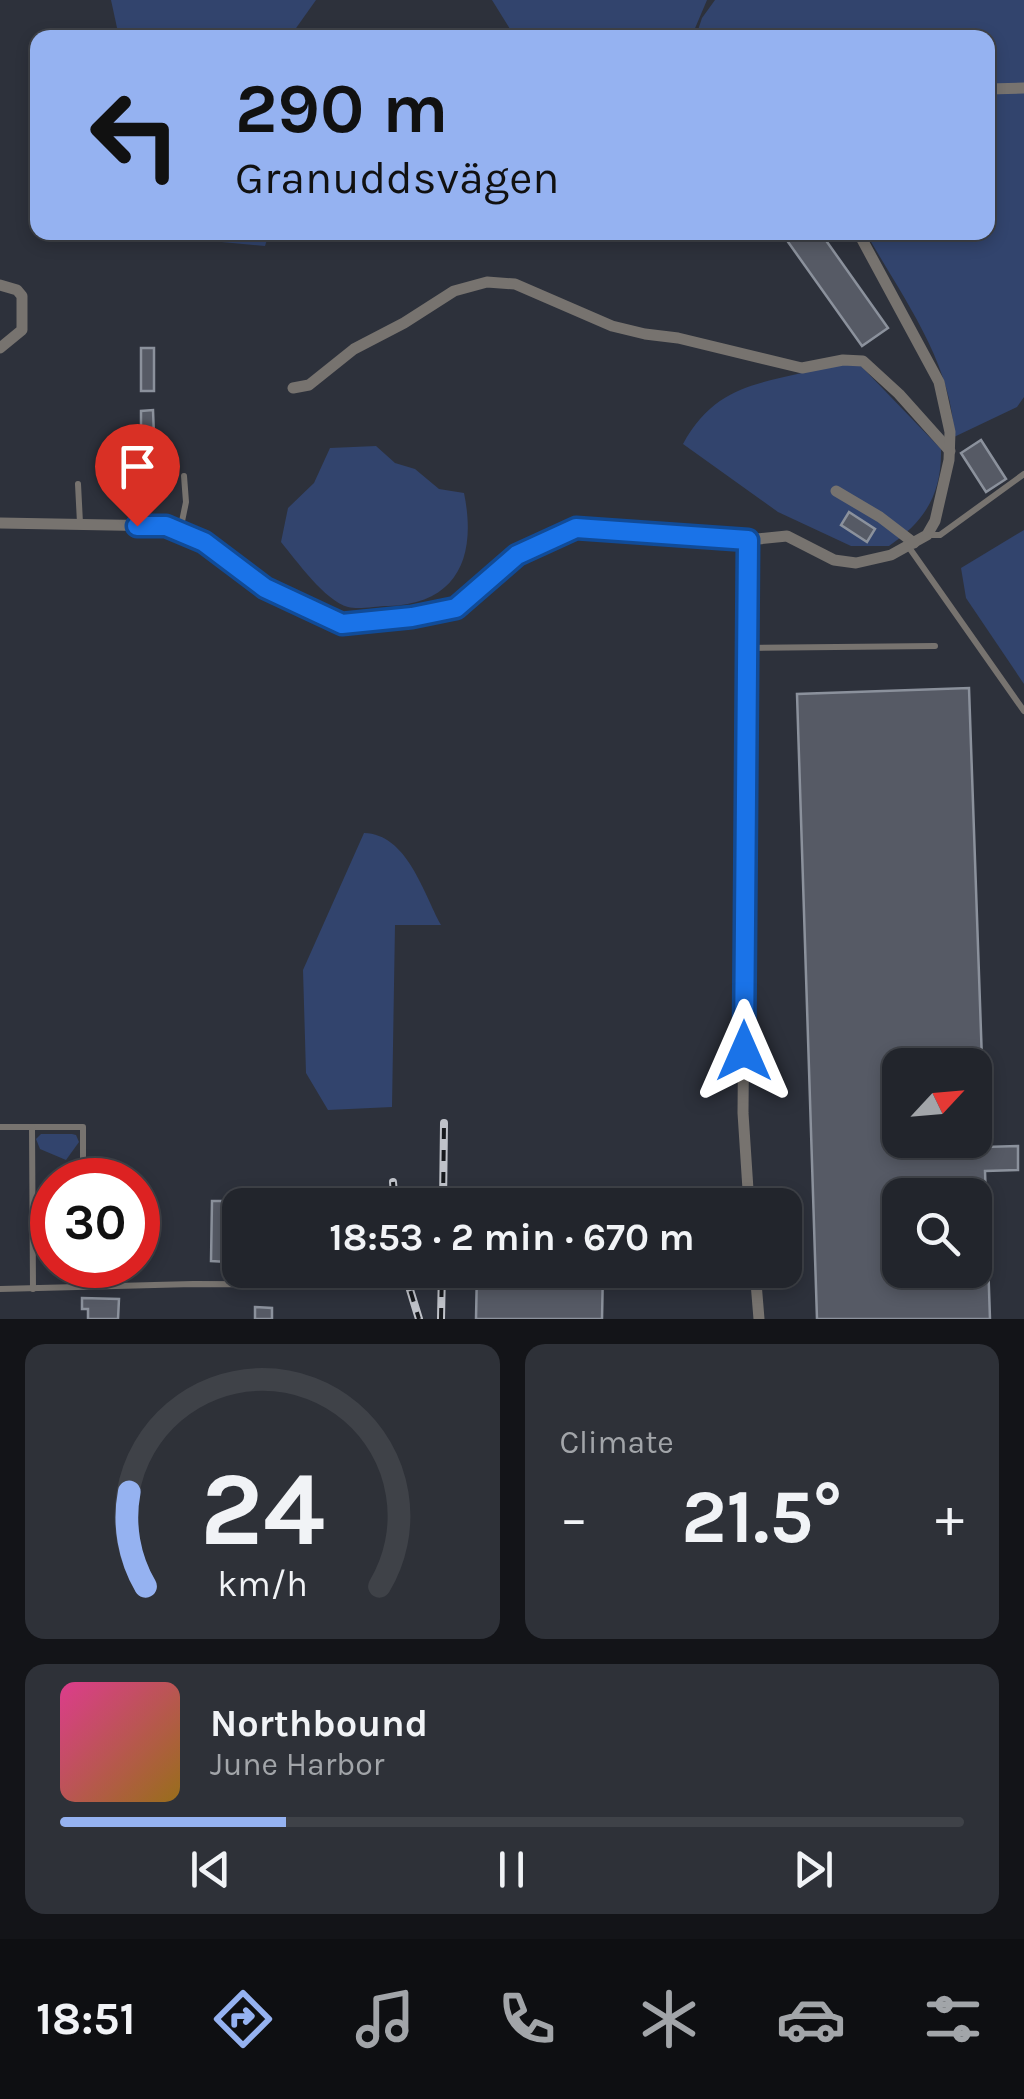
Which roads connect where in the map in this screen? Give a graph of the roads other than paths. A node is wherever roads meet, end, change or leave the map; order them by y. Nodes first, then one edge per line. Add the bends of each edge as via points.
1 (995, 88) edge
2 (1024, 88) edge
3 (862, 240) edge
4 (0, 285) edge
5 (0, 348) edge
6 (292, 388) dead end
7 (950, 451) junction
8 (1024, 474) edge
9 (184, 476) dead end
10 (78, 484) dead end
11 (836, 492) dead end
12 (0, 523) edge
13 (80, 524) junction
14 (180, 532) junction
15 (928, 535) junction
16 (748, 540) junction
17 (911, 545) junction
18 (935, 646) dead end
19 (747, 648) junction
20 (1024, 711) edge
21 (0, 1127) edge
22 (32, 1127) junction
23 (32, 1158) edge
24 (82, 1158) edge
25 (748, 1188) edge
26 (222, 1284) edge
27 (160, 1285) edge
28 (33, 1288) edge
29 (756, 1288) edge
30 (0, 1289) edge
31 (759, 1319) edge

1 - 2 street
3 - 7 street via 939,382
4 - 5 street via 22,296 22,330
6 - 7 street via 309,384 354,348 454,291 487,282 515,284 645,334 802,368 863,362
7 - 15 street
8 - 15 lane via 940,535
9 - 14 lane
10 - 13 lane
11 - 17 street
12 - 13 street
13 - 14 street
14 - 16 street via 265,588 342,624 456,608 517,555 576,528
15 - 17 street
16 - 17 street via 787,536 834,560 856,563
16 - 19 street
17 - 20 lane
18 - 19 lane
19 - 25 street
21 - 22 lane
22 - 23 lane
22 - 24 lane via 83,1127
26 - 27 lane
28 - 30 lane
29 - 31 street

